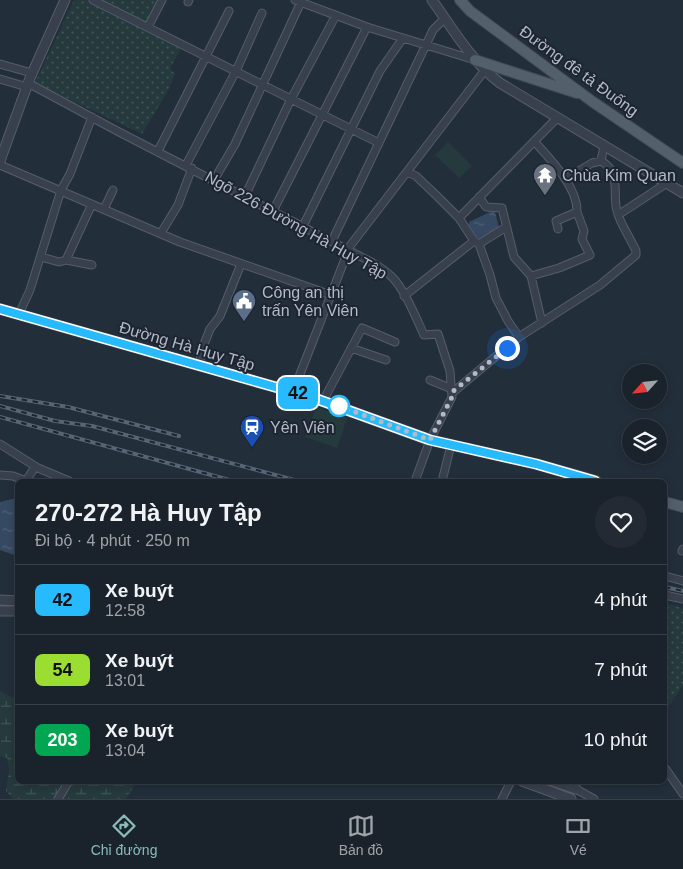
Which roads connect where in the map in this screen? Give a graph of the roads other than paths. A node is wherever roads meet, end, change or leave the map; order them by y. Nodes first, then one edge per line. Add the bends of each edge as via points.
1 (65, 0) edge
2 (92, 0) edge
3 (162, 0) edge
4 (432, 0) edge
5 (460, 0) edge
6 (298, 1) edge
7 (229, 11) dead end
8 (262, 13) dead end
9 (336, 15) junction
10 (445, 18) junction
11 (148, 27) junction
12 (367, 27) junction
13 (403, 38) junction
14 (427, 46) junction
15 (206, 56) junction
16 (475, 60) junction
17 (0, 64) edge
18 (484, 70) junction
19 (236, 71) junction
20 (32, 73) junction
21 (0, 79) edge
22 (28, 85) junction
23 (263, 85) junction
24 (585, 96) junction
25 (291, 99) junction
26 (322, 115) junction
27 (92, 117) junction
28 (557, 118) junction
29 (351, 128) junction
30 (534, 141) junction
31 (379, 144) junction
32 (604, 146) junction
33 (158, 152) junction
34 (0, 161) edge
35 (601, 161) junction
36 (683, 163) edge
37 (0, 165) edge
38 (189, 167) junction
39 (407, 172) junction
40 (566, 179) junction
41 (214, 180) junction
42 (668, 183) junction
43 (62, 190) junction
44 (113, 190) dead end
45 (683, 193) edge
46 (245, 196) junction
47 (479, 198) junction
48 (92, 204) junction
49 (104, 209) junction
50 (273, 211) junction
51 (577, 212) junction
52 (618, 215) junction
53 (459, 218) junction
54 (303, 226) junction
55 (506, 226) junction
56 (558, 230) dead end
57 (161, 233) junction
58 (332, 241) junction
59 (476, 243) junction
60 (348, 250) junction
61 (40, 258) junction
62 (66, 260) junction
63 (241, 264) junction
64 (92, 265) dead end
65 (531, 276) junction
66 (331, 295) junction
67 (404, 296) junction
68 (0, 309) edge
69 (19, 314) junction
70 (542, 323) junction
71 (519, 337) junction
72 (395, 342) dead end
73 (351, 348) junction
74 (386, 360) dead end
75 (199, 365) junction
76 (430, 380) dead end
77 (452, 391) junction
78 (293, 392) junction
79 (323, 401) junction
80 (430, 440) junction
81 (0, 444) edge
82 (451, 445) junction
83 (35, 467) junction
84 (0, 476) edge
85 (23, 479) edge
86 (27, 479) edge
87 (64, 479) edge
88 (416, 479) edge
89 (442, 479) edge
90 (589, 479) edge
91 (667, 503) edge
92 (683, 507) edge
93 (667, 577) edge
94 (683, 581) edge
95 (667, 595) edge
96 (683, 599) edge
97 (3, 600) edge
98 (3, 611) edge
99 (667, 771) edge
100 (67, 784) edge
101 (510, 784) edge
102 (530, 784) edge
103 (562, 784) edge
104 (576, 789) joint
105 (683, 794) edge
106 (58, 799) edge
107 (502, 799) edge
108 (571, 799) edge
109 (594, 799) edge

1 - 20 street
2 - 11 street
3 - 11 street
4 - 10 street
5 - 24 main road, Đường đê tả Đuống via 470,11
6 - 9 street
6 - 23 street
7 - 15 street
8 - 19 street
9 - 12 street
9 - 25 street
10 - 14 street via 435,26
10 - 16 street
11 - 15 street
12 - 13 street
12 - 26 street
13 - 14 street
13 - 29 street via 380,71
14 - 16 street
14 - 31 street
15 - 19 street
15 - 33 street
16 - 18 street
16 - 24 main road
17 - 20 street
18 - 28 street
18 - 39 street
19 - 23 street
19 - 38 street
20 - 22 street
21 - 22 street, Ngõ 226 Đường Hà Huy Tập
22 - 27 street, Ngõ 226 Đường Hà Huy Tập
22 - 34 street
23 - 25 street
23 - 41 street
24 - 36 main road, Đường đê tả Đuống
25 - 26 street
25 - 46 street
26 - 29 street
26 - 50 street
27 - 33 street, Ngõ 226 Đường Hà Huy Tập
27 - 43 street
28 - 30 street
28 - 32 street
29 - 31 street
29 - 54 street
30 - 40 street
30 - 47 street
31 - 58 street
32 - 35 street
32 - 42 street
33 - 38 street, Ngõ 226 Đường Hà Huy Tập
35 - 40 street
35 - 52 street via 613,176
37 - 43 street
38 - 41 street, Ngõ 226 Đường Hà Huy Tập
38 - 57 street via 178,205
39 - 53 street via 416,176
39 - 60 street
40 - 51 street via 577,203
41 - 46 street, Ngõ 226 Đường Hà Huy Tập
42 - 45 street
42 - 52 street
43 - 48 street
43 - 61 street
44 - 49 street
46 - 50 street, Ngõ 226 Đường Hà Huy Tập
47 - 53 street
47 - 55 street via 486,207 502,208
48 - 49 street
48 - 62 street
49 - 57 street
50 - 54 street, Ngõ 226 Đường Hà Huy Tập
51 - 56 street via 556,221
51 - 65 street via 584,231 582,239 590,255
52 - 70 street via 636,254 600,285
53 - 59 street
54 - 58 street, Ngõ 226 Đường Hà Huy Tập
55 - 59 street
55 - 65 street via 514,258
57 - 63 street
58 - 60 street, Ngõ 226 Đường Hà Huy Tập
59 - 67 street
59 - 71 street via 496,298
60 - 66 street
60 - 67 street, Ngõ 226 Đường Hà Huy Tập via 392,277
61 - 62 street via 59,262
61 - 69 street
62 - 64 street
63 - 66 street
63 - 75 street via 220,316 210,329
65 - 70 street
66 - 78 street
67 - 77 street, Ngõ 226 Đường Hà Huy Tập via 424,335 438,334 450,372
68 - 69 main road, Đường Hà Huy Tập
69 - 75 main road, Đường Hà Huy Tập
70 - 71 street
71 - 77 street
72 - 73 street via 362,328
73 - 74 street
73 - 79 street
75 - 78 main road, Đường Hà Huy Tập
76 - 77 street
77 - 80 street
78 - 79 main road, Đường Hà Huy Tập
79 - 80 main road, Đường Hà Huy Tập
80 - 82 main road, Đường Hà Huy Tập
80 - 88 street
81 - 83 street
82 - 89 street
82 - 90 main road, Đường Hà Huy Tập
83 - 86 street
83 - 87 street
84 - 85 street
91 - 92 main road
93 - 94 street
95 - 96 street
97 - 98 street
99 - 105 street
100 - 106 street
101 - 107 street
102 - 108 street
103 - 104 street
104 - 109 street

